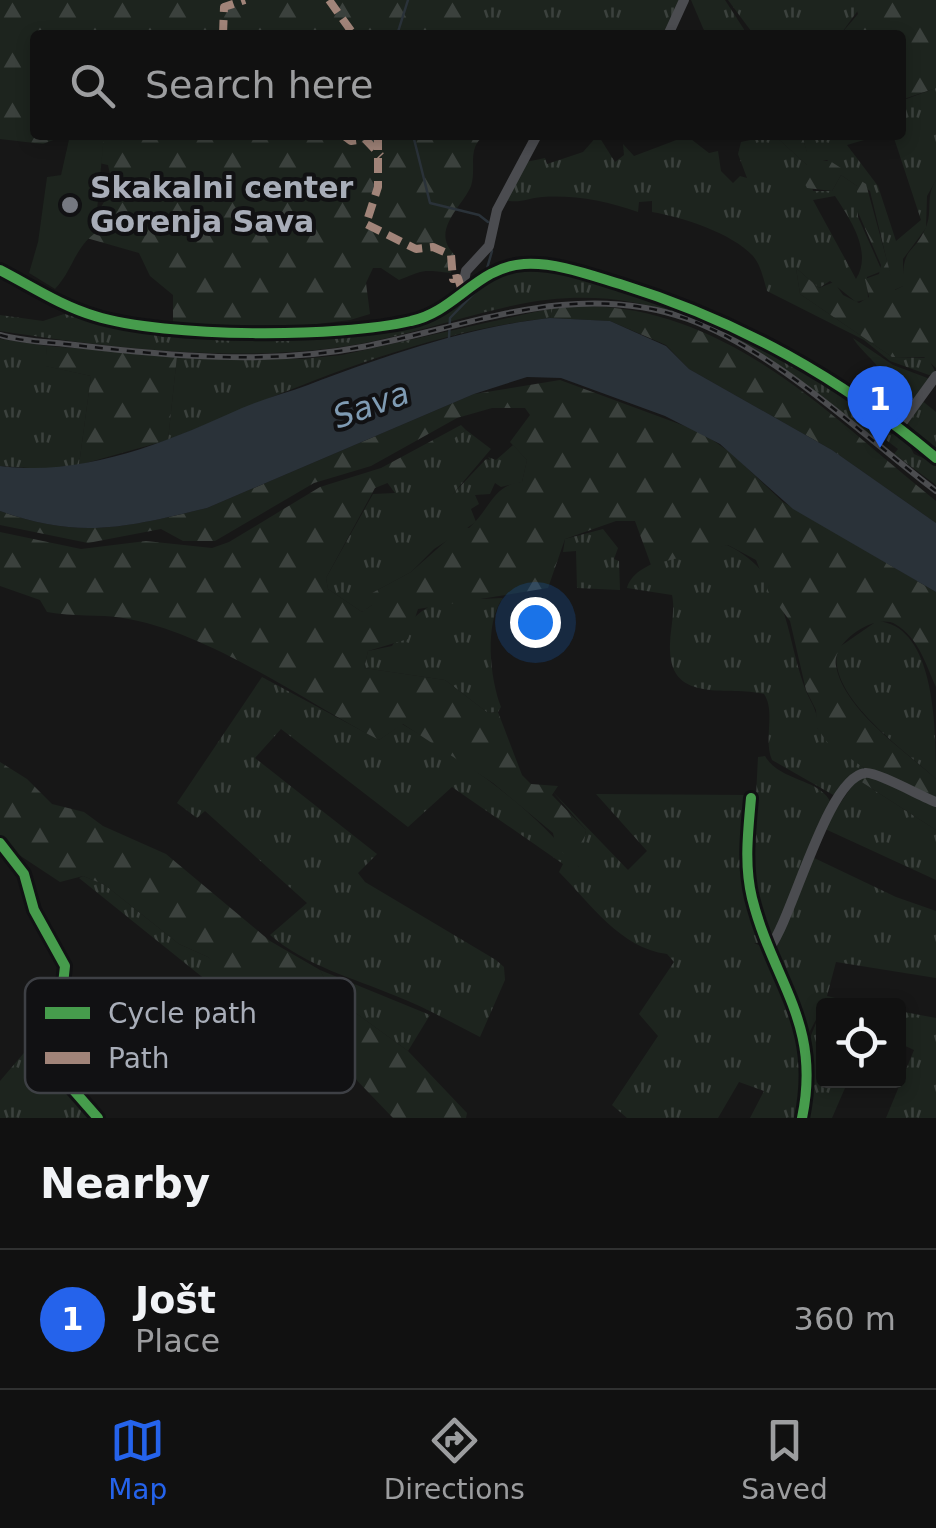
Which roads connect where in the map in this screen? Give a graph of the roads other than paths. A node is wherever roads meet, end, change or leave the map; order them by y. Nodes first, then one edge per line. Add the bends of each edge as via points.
1 (684, 0) edge
2 (670, 30) edge
3 (535, 140) edge
4 (0, 270) edge
5 (462, 291) junction
6 (936, 376) edge
7 (899, 426) junction
8 (936, 458) edge
9 (751, 798) dead end
10 (936, 802) edge
11 (0, 844) edge
12 (770, 946) junction
13 (64, 978) edge
14 (76, 1093) edge
15 (98, 1118) edge
16 (802, 1118) edge

1 - 2 street
3 - 5 street via 513,174 489,246 466,271
4 - 5 street via 93,316 181,331 398,324 426,316
5 - 7 street via 519,264 550,266 680,304 793,356
6 - 7 street
7 - 8 street
9 - 12 street via 750,883
10 - 12 street via 870,772 857,776 835,802
11 - 13 street via 24,874 34,910 65,966
12 - 16 street via 806,1038
14 - 15 street

